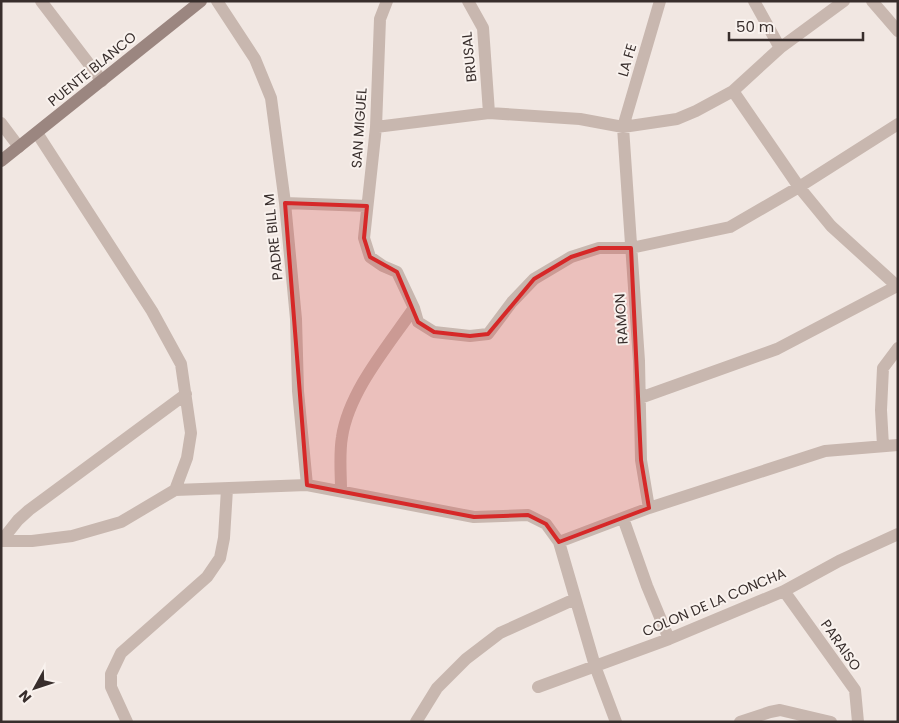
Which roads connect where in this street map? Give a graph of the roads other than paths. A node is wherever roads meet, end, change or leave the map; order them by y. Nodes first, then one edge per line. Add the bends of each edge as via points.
1 (41, 1) edge
2 (201, 1) edge
3 (217, 1) edge
4 (387, 1) edge
5 (468, 1) edge
6 (660, 1) edge
7 (754, 1) edge
8 (844, 1) edge
9 (872, 1) edge
10 (898, 31) edge
11 (780, 48) junction
12 (102, 80) junction
13 (733, 91) junction
14 (489, 113) junction
15 (1, 123) edge
16 (898, 124) edge
17 (376, 127) junction
18 (623, 127) junction
19 (37, 133) junction
20 (19, 147) junction
21 (1, 161) edge
22 (800, 187) junction
23 (285, 203) junction
24 (368, 206) junction
25 (631, 248) junction
26 (897, 286) edge
27 (414, 308) junction
28 (898, 348) edge
29 (186, 394) junction
30 (640, 398) junction
31 (898, 445) edge
32 (883, 446) junction
33 (307, 485) junction
34 (227, 489) junction
35 (175, 490) junction
36 (341, 491) junction
37 (649, 508) junction
38 (623, 518) junction
39 (898, 534) edge
40 (2, 540) edge
41 (559, 542) junction
42 (784, 590) junction
43 (575, 599) junction
44 (669, 639) junction
45 (595, 666) junction
46 (538, 687) dead end
47 (125, 721) edge
48 (416, 722) edge
49 (616, 722) edge
50 (740, 722) edge
51 (831, 722) edge
52 (858, 722) edge

1 - 12 street
2 - 12 street, PUENTE BLANCO
3 - 23 street, PADRE BILL M via 255,59 271,98
4 - 17 street, SAN MIGUEL via 380,19
5 - 14 street, BRUSAL via 483,28
6 - 18 street, LA FE
7 - 11 street
8 - 11 street
9 - 10 street
11 - 13 street
12 - 19 street, PUENTE BLANCO
13 - 18 street via 677,119
13 - 22 street
14 - 17 street
14 - 18 street via 580,119
15 - 20 street
16 - 22 street
17 - 24 street, SAN MIGUEL
18 - 25 street, RAMON
19 - 20 street, PUENTE BLANCO
19 - 29 street via 152,311 181,364
20 - 21 street, PUENTE BLANCO
22 - 25 street via 730,227
22 - 26 street via 831,226
23 - 24 street
23 - 33 street, PADRE BILL M
24 - 27 street, SAN MIGUEL via 364,238 370,257 397,272
25 - 27 street via 600,248 571,257 534,279 488,334 470,336 434,332 418,322
25 - 30 street, RAMON
26 - 30 street via 777,349
27 - 36 street via 364,381 350,408 342,437
28 - 32 street via 883,368
29 - 35 street via 191,433 187,458
29 - 40 street via 28,510
30 - 37 street, RAMON via 641,460
31 - 32 street
32 - 37 street via 825,451
33 - 34 street
33 - 36 street
34 - 35 street
34 - 47 street via 220,558 207,577 121,654 111,674 111,688
35 - 40 street via 121,522 72,536 32,541
36 - 41 street via 474,517 528,515 546,524
37 - 38 street
38 - 41 street
38 - 44 street
39 - 42 street, COLON DE LA CONCHA
41 - 43 street
42 - 44 street, COLON DE LA CONCHA
42 - 52 street, PARAISO via 855,690
43 - 45 street
43 - 48 street via 500,633 466,658 437,688
44 - 45 street, COLON DE LA CONCHA
45 - 46 street, COLON DE LA CONCHA
45 - 49 street
50 - 51 street via 780,710

